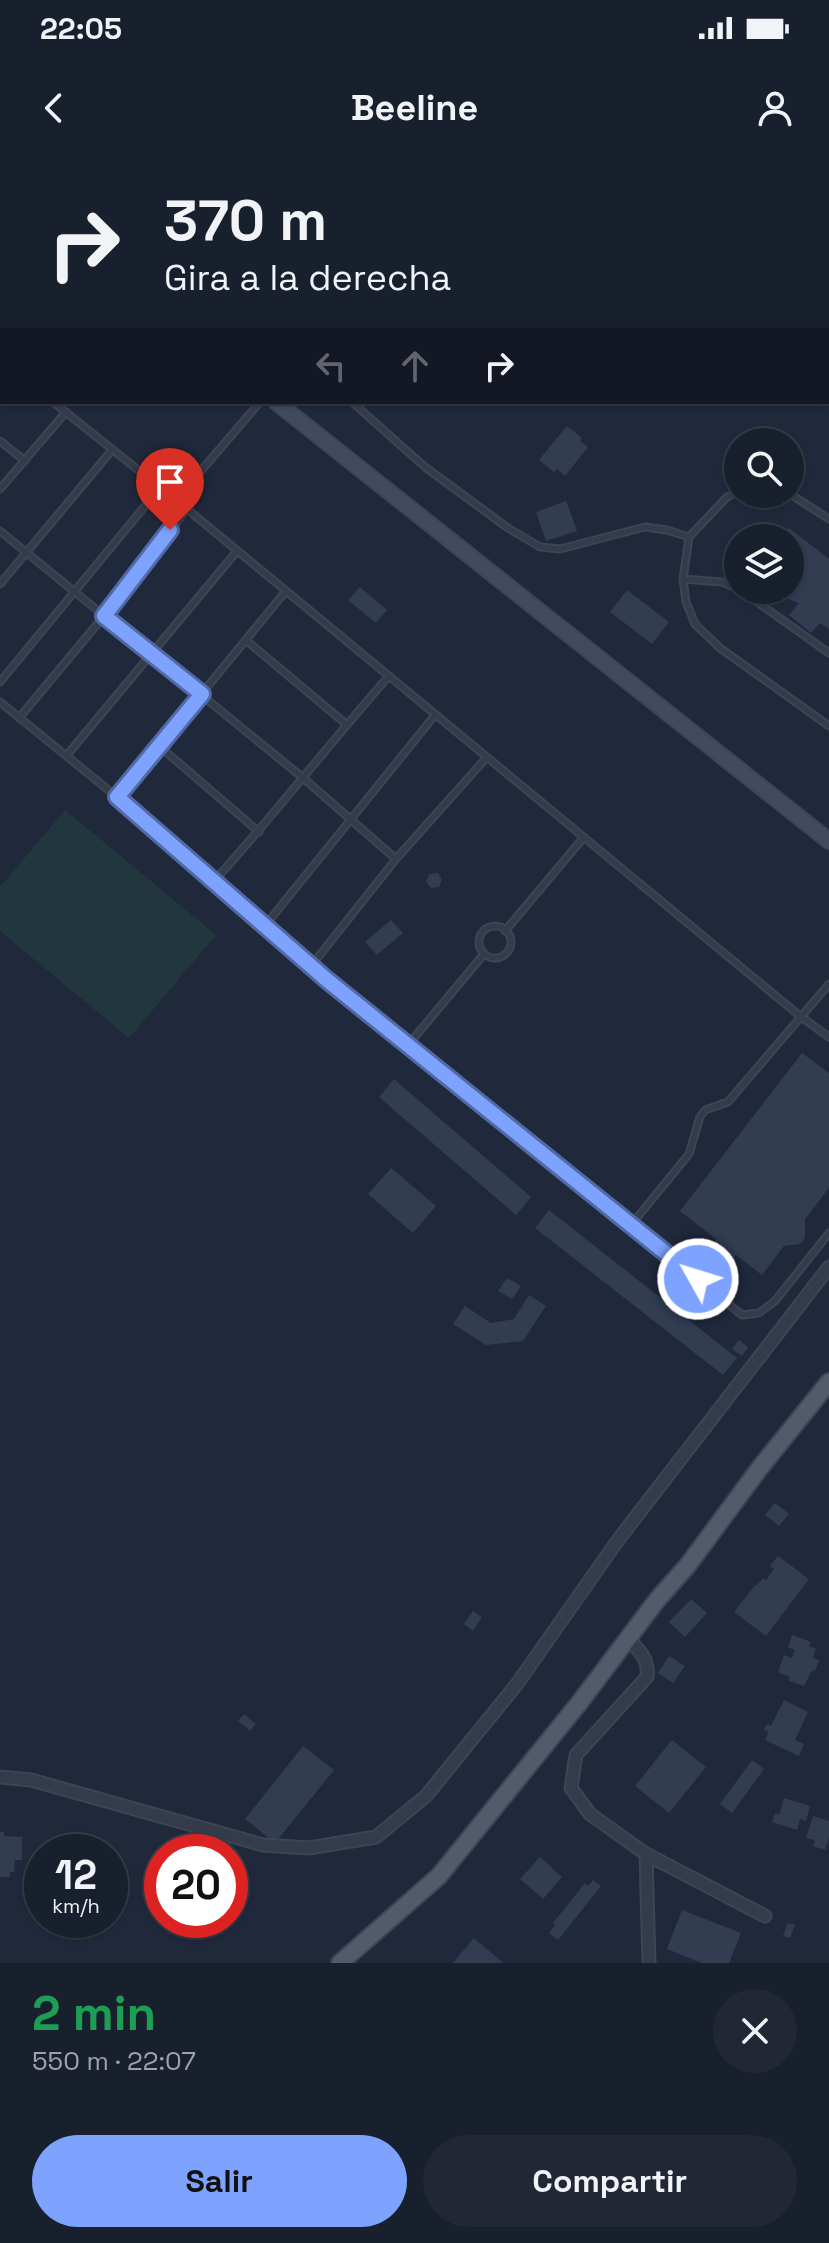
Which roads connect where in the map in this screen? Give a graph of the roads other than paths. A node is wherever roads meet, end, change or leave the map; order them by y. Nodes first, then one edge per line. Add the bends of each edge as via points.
1 (56, 404) edge
2 (258, 404) edge
3 (279, 404) edge
4 (354, 404) edge
5 (66, 412) junction
6 (0, 441) edge
7 (112, 450) junction
8 (25, 461) junction
9 (188, 486) junction
10 (0, 489) edge
11 (159, 489) junction
12 (724, 500) edge
13 (804, 503) edge
14 (187, 509) junction
15 (829, 519) edge
16 (0, 531) edge
17 (689, 537) junction
18 (237, 551) junction
19 (26, 552) junction
20 (683, 579) junction
21 (724, 583) edge
22 (0, 584) edge
23 (73, 591) junction
24 (285, 592) junction
25 (759, 604) edge
26 (104, 616) junction
27 (247, 641) junction
28 (829, 653) edge
29 (152, 655) junction
30 (388, 677) junction
31 (0, 682) edge
32 (202, 694) junction
33 (0, 702) edge
34 (435, 715) junction
35 (19, 718) junction
36 (346, 724) junction
37 (829, 726) edge
38 (158, 745) junction
39 (67, 755) junction
40 (487, 757) junction
41 (302, 777) junction
42 (117, 797) junction
43 (350, 820) junction
44 (259, 832) junction
45 (584, 837) junction
46 (829, 841) edge
47 (396, 859) junction
48 (215, 881) junction
49 (264, 927) junction
50 (505, 931) junction
51 (484, 954) junction
52 (311, 966) junction
53 (829, 984) edge
54 (800, 1016) junction
55 (829, 1037) edge
56 (408, 1045) junction
57 (631, 1225) junction
58 (829, 1233) edge
59 (829, 1267) edge
60 (829, 1382) edge
61 (628, 1639) junction
62 (0, 1777) edge
63 (646, 1854) junction
64 (765, 1916) dead end
65 (340, 1963) edge
66 (649, 1963) edge

1 - 5 lane
2 - 9 lane
3 - 46 main road
4 - 17 lane via 425,467 540,547 560,549 645,527
5 - 7 lane
5 - 8 lane
6 - 8 lane
7 - 11 lane
7 - 19 lane
8 - 10 lane
9 - 11 lane
9 - 14 lane
11 - 14 lane
11 - 23 lane
12 - 17 lane
13 - 15 lane
14 - 18 lane
14 - 26 lane
16 - 19 lane
17 - 20 lane
18 - 24 lane
18 - 29 lane
19 - 22 lane
19 - 23 lane
20 - 21 lane
20 - 37 lane via 695,624
23 - 26 lane
23 - 31 lane
24 - 27 lane
24 - 30 lane
25 - 28 lane
26 - 29 lane
26 - 35 lane
27 - 32 lane
27 - 36 lane
29 - 32 lane
29 - 39 lane
30 - 34 lane
30 - 36 lane
32 - 38 lane
32 - 41 lane
33 - 35 lane
34 - 40 lane
34 - 43 lane
35 - 39 lane
36 - 41 lane
38 - 42 lane
38 - 44 lane
39 - 42 lane
40 - 45 lane
40 - 47 lane
41 - 43 lane
41 - 44 lane
42 - 48 lane
43 - 47 lane
43 - 49 lane
44 - 48 lane
45 - 50 lane
45 - 54 lane
47 - 52 lane
48 - 49 lane
49 - 52 lane
50 - 51 lane via 494,927 483,932 479,943
50 - 51 lane via 510,943 505,954
51 - 56 lane
52 - 56 lane
53 - 54 lane
54 - 55 lane
54 - 57 lane via 728,1102 705,1110 689,1154
56 - 57 lane
57 - 58 lane via 742,1315 759,1313 775,1301
59 - 62 street via 618,1540 517,1684 426,1796 376,1837 309,1848 263,1845 31,1780
60 - 61 main road
61 - 63 street via 643,1655 647,1677 576,1755 571,1788 590,1814
61 - 65 main road via 439,1876
63 - 64 street
63 - 66 street

